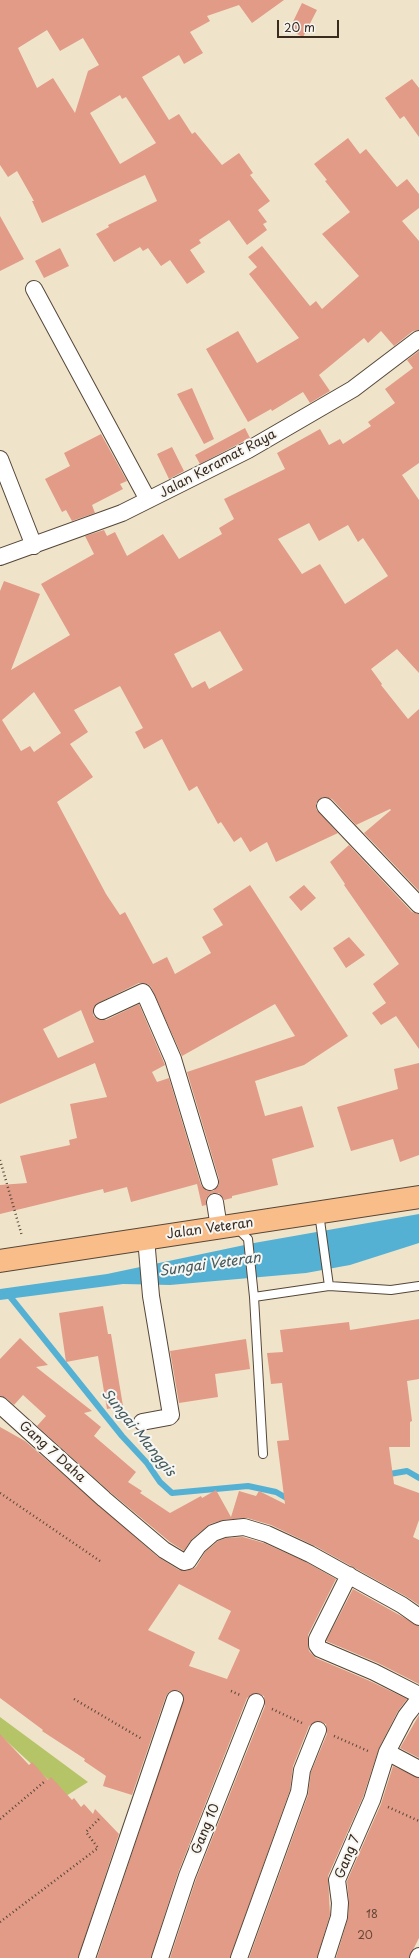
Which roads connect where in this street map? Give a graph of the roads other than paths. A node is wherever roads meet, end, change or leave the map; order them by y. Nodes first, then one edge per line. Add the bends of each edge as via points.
1 (34, 289) dead end
2 (419, 338) edge
3 (0, 459) edge
4 (148, 500) junction
5 (34, 546) junction
6 (0, 557) edge
7 (325, 806) dead end
8 (419, 906) edge
9 (102, 1011) dead end
10 (210, 1182) dead end
11 (419, 1197) edge
12 (215, 1202) dead end
13 (319, 1213) junction
14 (234, 1231) junction
15 (147, 1249) junction
16 (0, 1261) edge
17 (329, 1286) junction
18 (419, 1286) edge
19 (253, 1293) junction
20 (0, 1406) edge
21 (142, 1422) dead end
22 (263, 1454) dead end
23 (349, 1575) junction
24 (419, 1617) edge
25 (419, 1695) edge
26 (175, 1699) dead end
27 (419, 1699) edge
28 (256, 1702) dead end
29 (318, 1730) dead end
30 (386, 1755) junction
31 (419, 1769) edge
32 (87, 1958) edge
33 (160, 1958) edge
34 (239, 1958) edge
35 (326, 1958) edge

1 - 4 street
2 - 4 street, Jalan Keramat Raya via 353,389 248,450
3 - 5 street
4 - 5 street, Jalan Keramat Raya via 122,513
5 - 6 street, Jalan Keramat Raya
7 - 8 street
9 - 10 street via 143,992 173,1059
11 - 13 main road, Jalan Veteran
12 - 14 street
13 - 14 main road, Jalan Veteran
13 - 17 lane
14 - 15 main road, Jalan Veteran
14 - 19 lane
15 - 16 main road, Jalan Veteran via 27,1256
15 - 21 street via 151,1296 171,1415
17 - 18 lane via 392,1290
17 - 19 lane
19 - 22 lane
20 - 23 street, Gang 7 Daha via 164,1550 184,1562 188,1561 198,1546 213,1533 244,1527 267,1534
23 - 24 street
23 - 25 street via 317,1639 317,1645
26 - 32 street
27 - 30 street, Gang 7 via 406,1716
28 - 33 street, Gang 10 via 187,1876
29 - 34 street via 302,1770 299,1792
30 - 31 street
30 - 35 street, Gang 7 via 372,1800 337,1880 340,1903 338,1918

